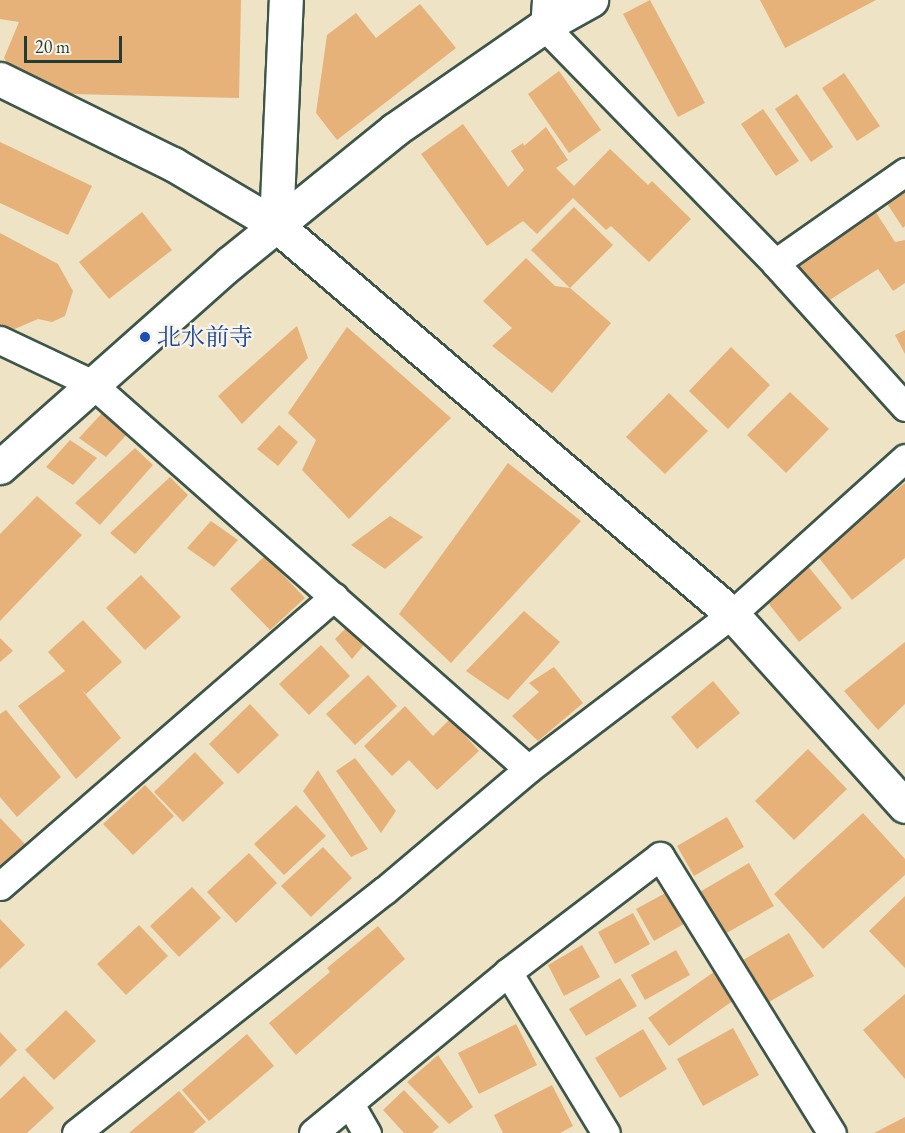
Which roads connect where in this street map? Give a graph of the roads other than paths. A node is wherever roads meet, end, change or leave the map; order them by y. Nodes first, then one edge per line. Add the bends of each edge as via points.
1 (286, 0) edge
2 (591, 0) edge
3 (545, 13) edge
4 (0, 79) edge
5 (905, 172) edge
6 (276, 225) junction
7 (775, 263) junction
8 (0, 340) edge
9 (91, 383) junction
10 (905, 406) edge
11 (905, 458) edge
12 (0, 467) edge
13 (333, 597) junction
14 (732, 615) junction
15 (528, 769) junction
16 (905, 806) edge
17 (0, 886) edge
18 (508, 972) junction
19 (350, 1104) junction
20 (76, 1133) edge
21 (313, 1133) edge
22 (367, 1133) edge
23 (606, 1133) edge
24 (832, 1133) edge

1 - 6 street
2 - 3 street
3 - 6 street
3 - 7 street
4 - 6 street via 173,164
5 - 7 street
6 - 9 street
6 - 14 street
7 - 10 street
8 - 9 street via 39,362
9 - 12 street
9 - 13 street
11 - 14 street
13 - 15 street
13 - 17 street
14 - 15 street
14 - 16 street
15 - 20 street via 385,890
18 - 19 street
18 - 23 street
18 - 24 street via 660,856
19 - 21 street
19 - 22 street

